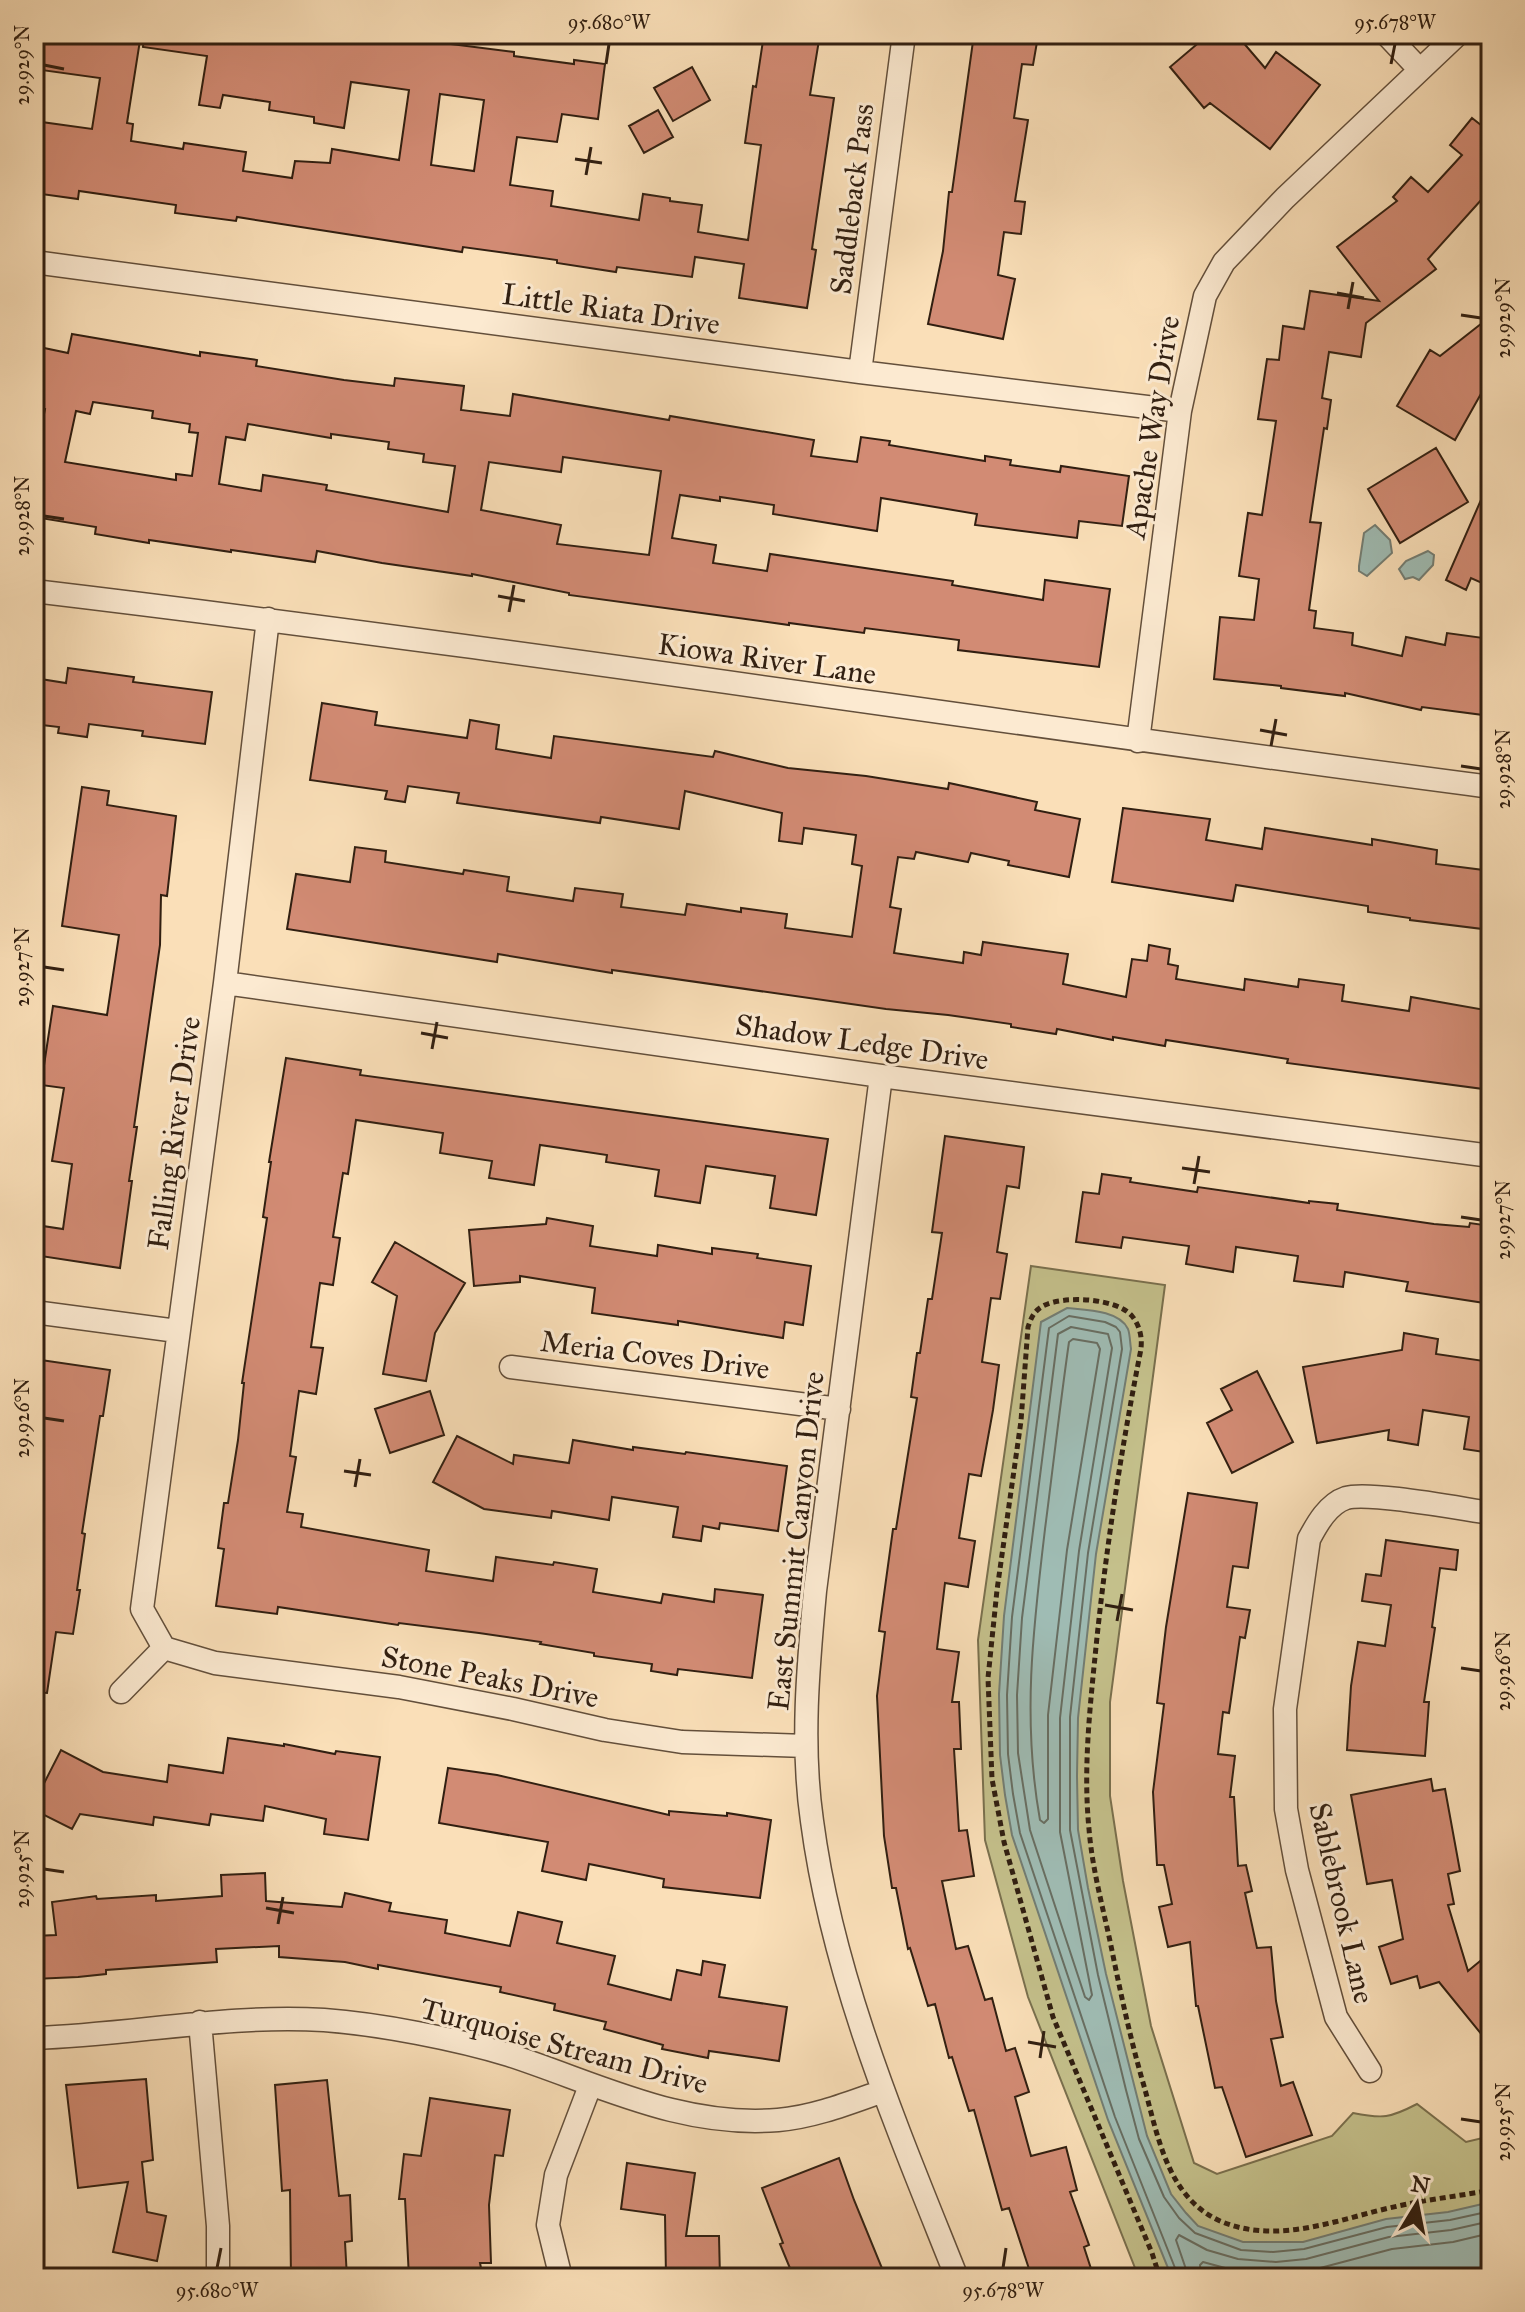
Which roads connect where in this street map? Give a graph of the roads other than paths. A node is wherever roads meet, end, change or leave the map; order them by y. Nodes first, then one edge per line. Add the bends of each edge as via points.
1 (904, 34) edge
2 (1386, 34) edge
3 (1458, 34) edge
4 (1420, 70) junction
5 (34, 262) edge
6 (860, 372) junction
7 (1180, 411) junction
8 (34, 591) edge
9 (268, 619) junction
10 (1138, 741) junction
11 (1491, 787) edge
12 (225, 983) junction
13 (881, 1076) junction
14 (1491, 1156) edge
15 (34, 1312) edge
16 (177, 1331) junction
17 (511, 1367) dead end
18 (839, 1409) junction
19 (1491, 1513) edge
20 (164, 1648) junction
21 (121, 1692) dead end
22 (806, 1746) junction
23 (200, 2022) junction
24 (34, 2038) edge
25 (1370, 2071) dead end
26 (590, 2086) junction
27 (883, 2091) junction
28 (218, 2278) edge
29 (561, 2278) edge
30 (957, 2278) edge

1 - 6 street, Saddleback Pass
2 - 4 street
3 - 4 street, Apache Way Drive
4 - 7 street, Apache Way Drive via 1224,262 1205,296
5 - 6 street, Little Riata Drive
6 - 7 street, Little Riata Drive
7 - 10 street, Apache Way Drive
8 - 9 street, Kiowa River Lane
9 - 10 street, Kiowa River Lane
9 - 12 street, Falling River Drive
10 - 11 street, Kiowa River Lane
12 - 13 street, Shadow Ledge Drive
12 - 16 street, Falling River Drive
13 - 14 street, Shadow Ledge Drive
13 - 18 street, East Summit Canyon Drive
15 - 16 street
16 - 20 street, Falling River Drive via 142,1609
17 - 18 street, Meria Coves Drive
18 - 22 street, East Summit Canyon Drive via 815,1591
19 - 25 street, Sablebrook Lane via 1367,1496 1345,1498 1318,1522 1309,1539 1285,1709 1286,1809 1336,2017
20 - 21 street
20 - 22 street, Stone Peaks Drive via 215,1663 399,1687 651,1738
22 - 27 street, East Summit Canyon Drive via 811,1820 825,1900
23 - 24 street, Turquoise Stream Drive
23 - 26 street, Turquoise Stream Drive via 324,2020 420,2034 508,2055
23 - 28 street
26 - 27 street, Turquoise Stream Drive via 666,2110 717,2119 778,2120
26 - 29 street via 556,2175 548,2225
27 - 30 street, East Summit Canyon Drive

